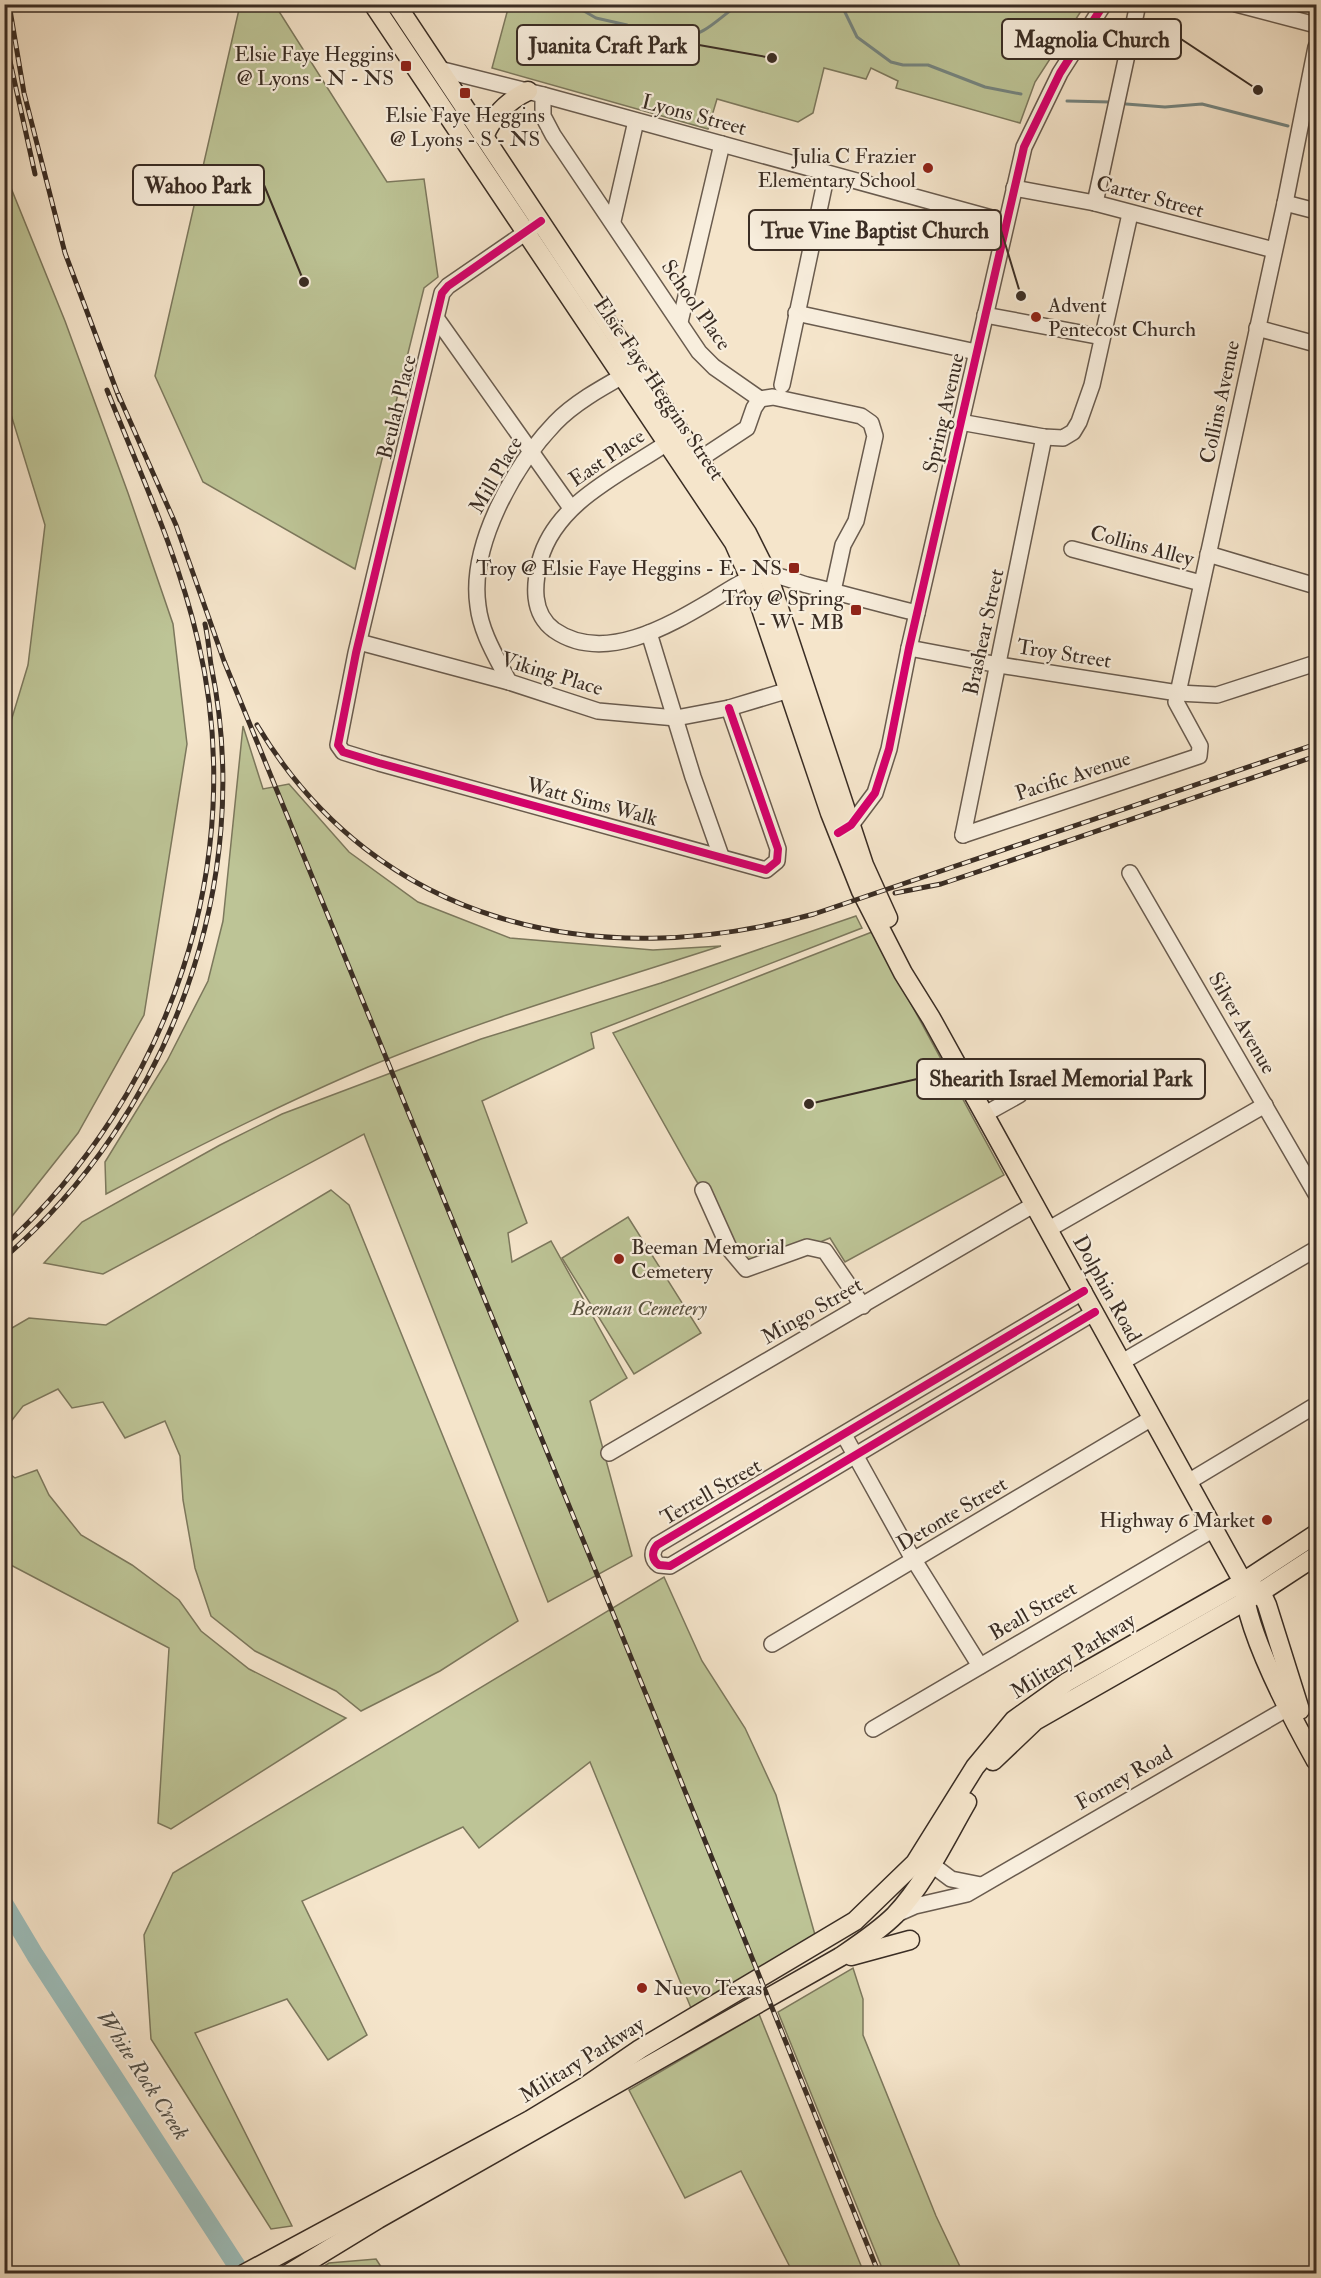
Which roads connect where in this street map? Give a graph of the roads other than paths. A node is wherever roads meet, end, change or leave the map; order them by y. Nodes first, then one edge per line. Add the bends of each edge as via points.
1 (373, 4) edge
2 (396, 4) edge
3 (1104, 4) edge
4 (1138, 4) edge
5 (1236, 4) edge
6 (1317, 25) edge
7 (1317, 47) edge
8 (439, 69) junction
9 (536, 93) junction
10 (636, 121) junction
11 (484, 137) junction
12 (722, 144) junction
13 (826, 173) junction
14 (1014, 188) junction
15 (1095, 203) junction
16 (1285, 203) junction
17 (1317, 211) edge
18 (1130, 214) junction
19 (613, 222) junction
20 (1006, 222) junction
21 (533, 227) junction
22 (1274, 250) junction
23 (795, 313) junction
24 (985, 315) junction
25 (437, 319) junction
26 (680, 322) junction
27 (1257, 328) junction
28 (1102, 337) junction
29 (1317, 344) edge
30 (976, 352) junction
31 (631, 372) junction
32 (782, 385) dead end
33 (760, 399) junction
34 (960, 422) junction
35 (1044, 437) junction
36 (667, 443) junction
37 (531, 451) junction
38 (700, 459) junction
39 (571, 508) junction
40 (1072, 549) dead end
41 (1208, 554) junction
42 (760, 577) junction
43 (1201, 583) junction
44 (1317, 586) edge
45 (833, 591) junction
46 (917, 613) junction
47 (650, 633) junction
48 (358, 645) junction
49 (909, 648) junction
50 (1317, 663) edge
51 (999, 665) junction
52 (509, 682) junction
53 (797, 688) junction
54 (1178, 693) junction
55 (729, 708) junction
56 (676, 718) junction
57 (1195, 758) joint
58 (845, 829) junction
59 (963, 835) joint
60 (722, 856) junction
61 (1130, 873) dead end
62 (1019, 1095) tunnel mouth
63 (1265, 1105) junction
64 (985, 1114) junction
65 (703, 1190) dead end
66 (1317, 1194) edge
67 (1035, 1204) junction
68 (1049, 1229) junction
69 (1317, 1249) edge
70 (1084, 1291) junction
71 (863, 1306) junction
72 (1095, 1312) junction
73 (1122, 1362) junction
74 (1317, 1405) edge
75 (1152, 1418) junction
76 (844, 1435) junction
77 (609, 1453) dead end
78 (855, 1457) junction
79 (1188, 1482) junction
80 (1214, 1529) junction
81 (1317, 1534) edge
82 (1317, 1556) edge
83 (915, 1560) junction
84 (1243, 1582) junction
85 (1261, 1592) junction
86 (1244, 1601) junction
87 (772, 1644) dead end
88 (980, 1666) junction
89 (1288, 1708) junction
90 (873, 1729) dead end
91 (1317, 1742) edge
92 (1317, 1761) edge
93 (923, 1864) junction
94 (981, 1885) junction
95 (894, 1915) junction
96 (910, 1940) dead end
97 (840, 1957) junction
98 (640, 2049) junction
99 (649, 2066) junction
100 (406, 2195) junction
101 (244, 2274) edge
102 (288, 2274) edge

1 - 21 main road, Elsie Faye Heggins Street
2 - 8 main road, Elsie Faye Heggins Street
3 - 14 street, Spring Avenue via 1041,107 1024,147
4 - 15 street
5 - 6 street
7 - 16 street, Collins Avenue
8 - 9 street, Lyons Street
8 - 11 main road, Elsie Faye Heggins Street
9 - 10 street, Lyons Street
9 - 11 main road via 516,97 495,116
9 - 19 street, School Place via 553,135
10 - 12 street, Lyons Street
10 - 19 street
11 - 21 main road, Elsie Faye Heggins Street
12 - 13 street, Lyons Street
12 - 26 street
13 - 20 street, Lyons Street
13 - 23 street
14 - 15 street, Carter Street
14 - 20 street, Spring Avenue
15 - 18 street, Carter Street
16 - 17 street
16 - 22 street, Collins Avenue
18 - 22 street, Carter Street
18 - 28 street
19 - 26 street, School Place
20 - 24 street, Spring Avenue
21 - 25 street, Beulah Place via 448,286 442,293
21 - 31 main road, Elsie Faye Heggins Street
22 - 27 street, Collins Avenue
23 - 30 street
23 - 32 street
24 - 28 street
24 - 30 street, Spring Avenue
25 - 37 street
25 - 48 street, Beulah Place
26 - 33 street, School Place via 704,358
27 - 29 street
27 - 41 street, Collins Avenue
28 - 35 street via 1079,422 1063,438
30 - 34 street, Spring Avenue
31 - 36 main road, Elsie Faye Heggins Street
31 - 37 street, Mill Place via 570,410
31 - 38 main road, Elsie Faye Heggins Street
33 - 38 street via 747,428
33 - 45 street via 773,397 861,416 873,426 875,436 856,521 843,545
34 - 35 street
34 - 46 street, Spring Avenue
35 - 51 street, Brashear Street
36 - 39 street, East Place
36 - 42 main road, Elsie Faye Heggins Street
37 - 39 street
37 - 52 street, Mill Place via 494,515 476,588 481,624
38 - 42 main road, Elsie Faye Heggins Street via 747,533
39 - 47 street via 544,547 539,564 535,596 544,620 566,637 586,642 616,641
40 - 43 street, Collins Alley
41 - 43 street, Collins Avenue
41 - 44 street
42 - 45 street
42 - 47 street
42 - 53 main road, Elsie Faye Heggins Street
43 - 54 street, Collins Avenue
45 - 46 street
46 - 49 street, Spring Avenue
47 - 56 street
48 - 52 street, Viking Place
48 - 60 street, Watt Sims Walk via 338,745 344,752
49 - 51 street, Troy Street
49 - 58 street, Spring Avenue via 889,749 874,793
50 - 54 street, Troy Street via 1222,695
51 - 54 street, Troy Street
51 - 59 street, Brashear Street
52 - 56 street, Viking Place via 598,711
53 - 55 street, Viking Place
53 - 58 main road, Elsie Faye Heggins Street
54 - 57 street, Collins Avenue via 1176,706 1200,746
55 - 56 street, Viking Place
55 - 60 street, Watt Sims Walk via 779,855 766,870
56 - 60 street
57 - 59 street, Pacific Avenue
58 - 64 main road, Dolphin Road via 861,891 903,973
61 - 63 street, Silver Avenue
62 - 64 street
63 - 66 street, Silver Avenue
63 - 68 street
64 - 67 main road, Dolphin Road
65 - 71 street via 730,1250 746,1269 807,1247 825,1251
67 - 68 main road, Dolphin Road
67 - 71 street, Mingo Street
68 - 70 main road, Dolphin Road
69 - 73 street
70 - 72 main road, Dolphin Road
70 - 76 street, Terrell Street
71 - 77 street, Mingo Street
72 - 73 main road, Dolphin Road
72 - 78 street, Terrell Street
73 - 75 main road, Dolphin Road
74 - 79 street
75 - 79 main road, Dolphin Road
75 - 83 street, Detonte Street
76 - 78 street
76 - 78 street, Terrell Street via 657,1545 653,1559 662,1567 670,1566
78 - 83 street
79 - 80 main road, Dolphin Road
80 - 84 main road, Dolphin Road
80 - 88 street, Beall Street
81 - 84 main road, Military Parkway
82 - 85 main road, Military Parkway
83 - 87 street, Detonte Street
83 - 88 street
84 - 85 main road
84 - 86 main road, Dolphin Road
84 - 93 main road, Military Parkway via 1067,1682 1014,1720 975,1767
85 - 86 main road, Military Parkway
85 - 91 main road via 1301,1712
86 - 89 main road, Dolphin Road
86 - 93 main road, Military Parkway via 1022,1731 985,1772
88 - 90 street, Beall Street
89 - 92 main road, Dolphin Road
89 - 94 street, Forney Road
93 - 94 street via 951,1879
93 - 95 main road, Military Parkway
93 - 98 main road, Military Parkway via 834,1935
94 - 95 street, Forney Road via 968,1894
95 - 97 main road, Military Parkway
96 - 97 main road
97 - 99 main road, Military Parkway
98 - 99 main road
98 - 100 main road, Military Parkway
99 - 100 main road, Military Parkway
100 - 101 main road, Military Parkway via 305,2239
100 - 102 main road, Military Parkway

